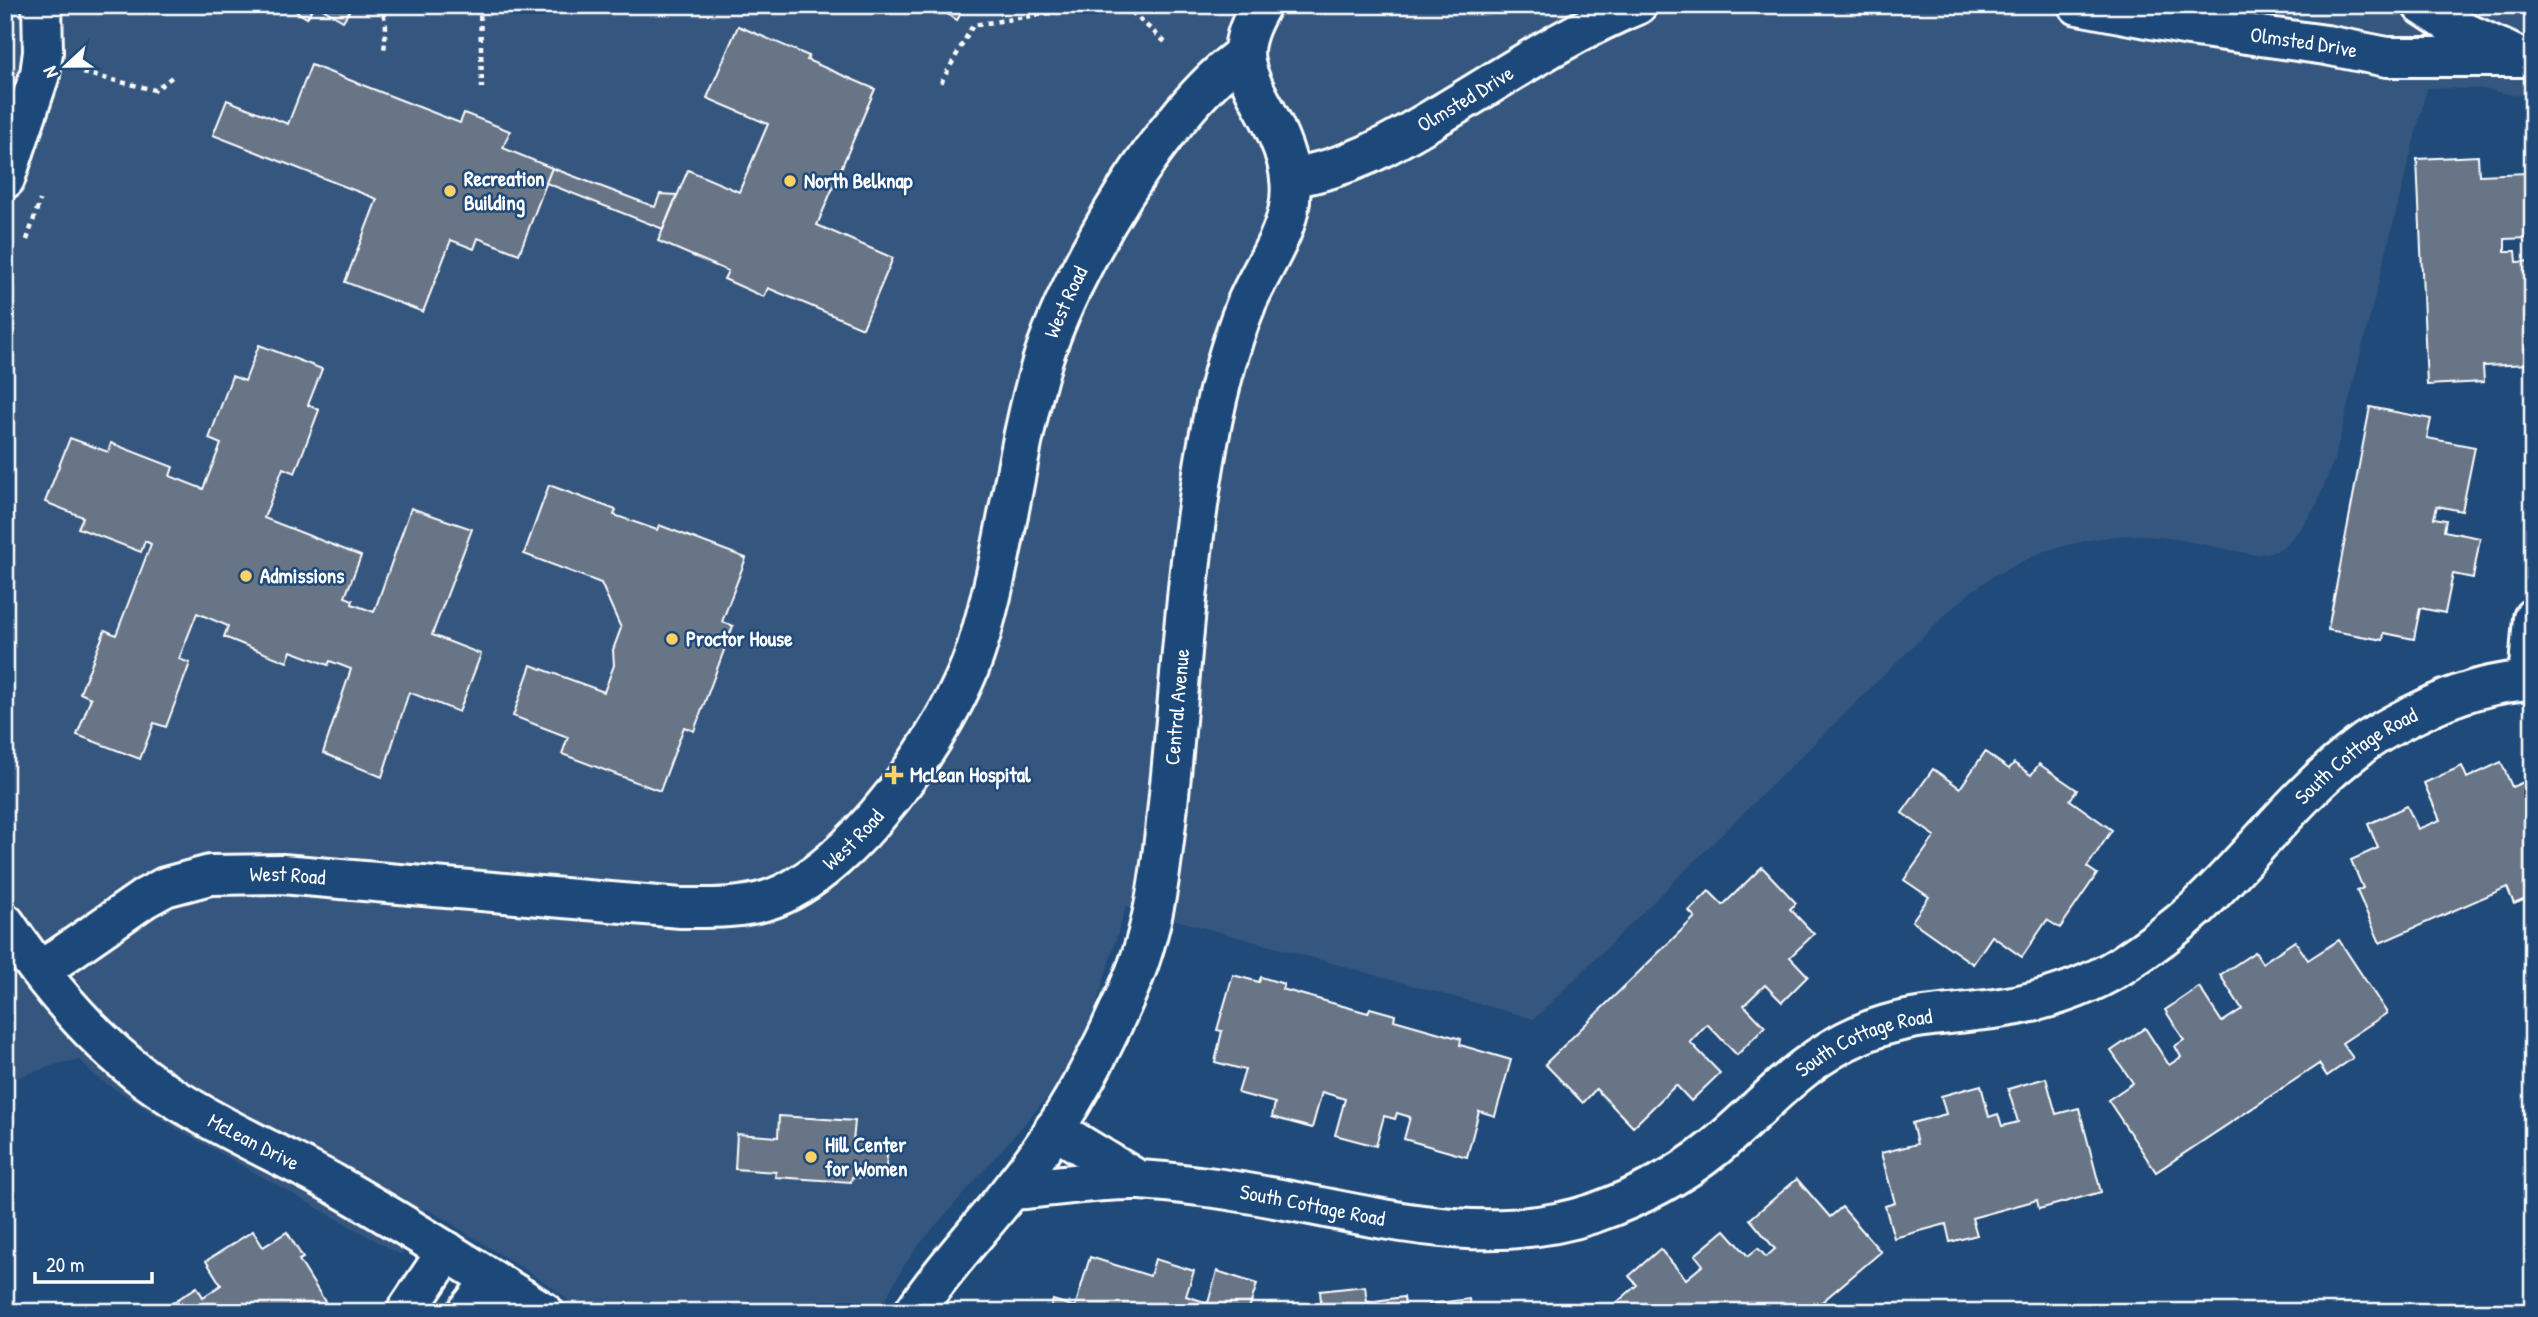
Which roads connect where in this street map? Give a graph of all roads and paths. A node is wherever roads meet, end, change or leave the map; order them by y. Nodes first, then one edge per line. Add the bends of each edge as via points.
1 (41, 5) edge
2 (384, 5) edge
3 (480, 5) edge
4 (1104, 5) edge
5 (1124, 5) edge
6 (1261, 5) edge
7 (1637, 5) edge
8 (2078, 5) edge
9 (2422, 5) edge
10 (1166, 43) dead end
11 (384, 53) dead end
12 (1244, 54) junction
13 (2527, 58) edge
14 (83, 73) dead end
15 (172, 77) dead end
16 (941, 83) dead end
17 (482, 88) dead end
18 (5, 178) edge
19 (1290, 178) junction
20 (42, 195) dead end
21 (27, 240) dead end
22 (2533, 618) edge
23 (2531, 680) edge
24 (5, 922) edge
25 (40, 971) junction
26 (1054, 1129) junction
27 (1138, 1180) junction
28 (1012, 1190) junction
29 (447, 1251) junction
30 (492, 1280) junction
31 (406, 1312) edge
32 (467, 1312) edge
33 (544, 1312) edge
34 (914, 1312) edge

1 - 18 street via 40,74
2 - 11 path
3 - 17 path
4 - 16 path via 973,25
5 - 10 path
6 - 12 street via 1246,36
7 - 19 street, Olmsted Drive via 1561,43 1363,158
8 - 13 street, Olmsted Drive via 2386,57
9 - 13 street via 2462,31
12 - 19 street, Central Avenue via 1255,91 1280,140
12 - 25 street, West Road via 1217,76 1149,157 1097,239 1043,359 976,651 949,711 920,758 881,810 813,876 767,900 681,908 282,873 210,875 165,887 145,898
14 - 15 path via 155,90
19 - 26 street, Central Avenue via 1288,213 1246,304 1209,436 1166,824 1144,945 1123,1000
20 - 21 path
22 - 23 street
23 - 27 street, South Cottage Road via 2456,695 2364,743 2317,783 2193,912 2119,967 2032,1002 1908,1018 1858,1035 1787,1080 1687,1168 1593,1213 1540,1226 1454,1228 1201,1186
24 - 25 street, McLean Drive
25 - 29 street, McLean Drive via 90,1030 149,1081
26 - 27 street, South Cottage Road
26 - 28 street, Central Avenue
27 - 28 street, South Cottage Road
28 - 34 street, Central Avenue via 950,1261
29 - 30 street, McLean Drive
29 - 31 street
30 - 32 street
30 - 33 street, McLean Drive

